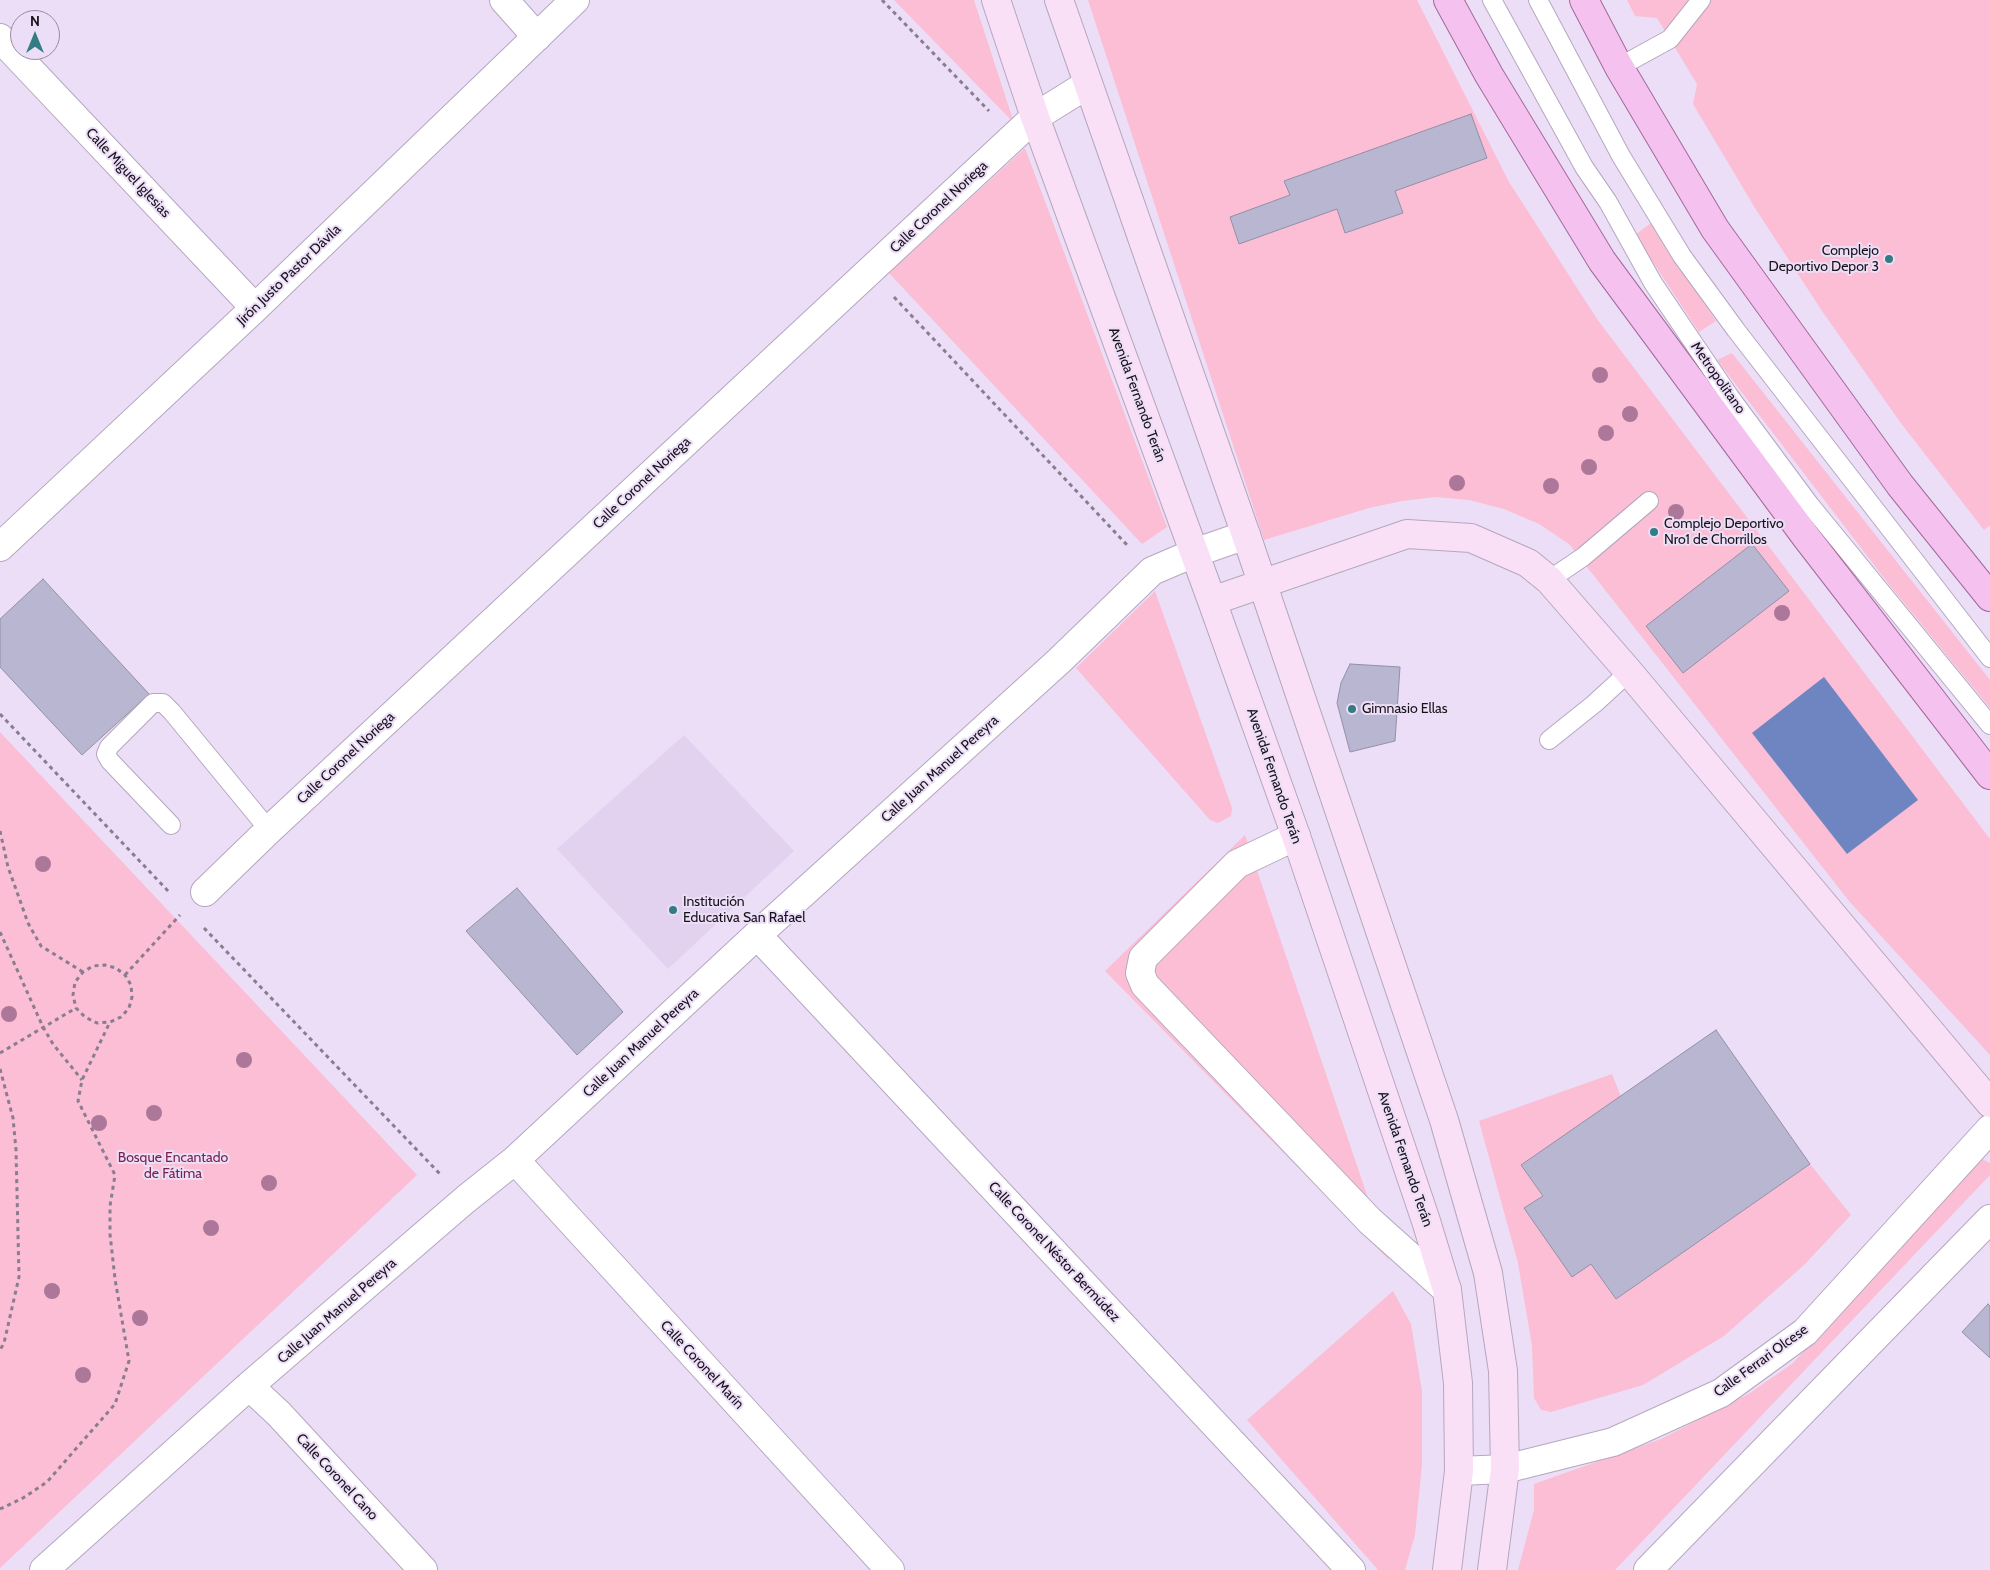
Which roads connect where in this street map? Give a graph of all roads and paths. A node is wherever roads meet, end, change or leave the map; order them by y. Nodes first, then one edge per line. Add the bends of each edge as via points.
1 (504, 0) edge
2 (575, 0) edge
3 (882, 0) edge
4 (996, 0) edge
5 (1059, 0) edge
6 (1448, 0) edge
7 (1492, 0) edge
8 (1538, 0) edge
9 (1584, 0) edge
10 (1701, 0) edge
11 (537, 37) junction
12 (0, 38) edge
13 (1619, 67) junction
14 (1088, 84) junction
15 (1035, 117) junction
16 (1014, 137) junction
17 (870, 271) junction
18 (255, 308) junction
19 (1649, 502) dead end
20 (1246, 535) junction
21 (0, 547) edge
22 (1194, 552) junction
23 (1152, 571) junction
24 (1549, 580) junction
25 (1262, 583) junction
26 (1990, 598) edge
27 (1212, 601) junction
28 (1990, 658) edge
29 (1629, 672) junction
30 (0, 714) edge
31 (1990, 725) edge
32 (1549, 740) dead end
33 (1990, 775) edge
34 (171, 824) dead end
35 (269, 830) junction
36 (0, 831) edge
37 (1296, 836) junction
38 (172, 895) dead end
39 (195, 900) joint
40 (200, 923) dead end
41 (0, 932) edge
42 (757, 935) junction
43 (83, 972) junction
44 (124, 975) junction
45 (76, 1008) junction
46 (110, 1022) junction
47 (43, 1027) junction
48 (0, 1053) edge
49 (0, 1069) edge
50 (82, 1080) junction
51 (1990, 1102) edge
52 (1990, 1129) edge
53 (515, 1160) junction
54 (466, 1199) junction
55 (1990, 1219) edge
56 (1447, 1290) junction
57 (0, 1350) edge
58 (250, 1386) junction
59 (1505, 1469) junction
60 (1459, 1471) junction
61 (0, 1509) edge
62 (44, 1570) edge
63 (423, 1570) edge
64 (890, 1570) edge
65 (1351, 1570) edge
66 (1447, 1570) edge
67 (1492, 1570) edge
68 (1648, 1570) edge

1 - 11 street
2 - 11 street, Jirón Justo Pastor Dávila
3 - 16 path
4 - 15 main road, Avenida Fernando Terán
5 - 14 main road
6 - 33 main road via 1489,75 1602,261 1806,537
7 - 31 lane, Metropolitano via 1584,167 1608,202 1653,283 1724,389 1810,506
8 - 28 lane via 1621,156 1682,256
9 - 13 main road
10 - 13 lane via 1670,39
11 - 18 street, Jirón Justo Pastor Dávila
12 - 18 street, Calle Miguel Iglesias
13 - 26 main road via 1715,229 1900,485
14 - 15 street, Calle Coronel Noriega
14 - 20 main road
15 - 16 street, Calle Coronel Noriega
15 - 22 main road, Avenida Fernando Terán
16 - 17 street, Calle Coronel Noriega
17 - 23 path
17 - 35 street, Calle Coronel Noriega
18 - 21 street, Jirón Justo Pastor Dávila
19 - 24 lane
20 - 22 street, Calle Juan Manuel Pereyra
20 - 25 main road
22 - 23 street, Calle Juan Manuel Pereyra
22 - 27 main road, Avenida Fernando Terán
23 - 42 street, Calle Juan Manuel Pereyra via 1059,661
24 - 25 main road via 1528,563 1471,538 1407,534
24 - 29 main road
25 - 27 main road
25 - 59 main road via 1444,1120 1488,1273 1503,1371
27 - 37 main road, Avenida Fernando Terán
29 - 32 lane
29 - 51 main road
30 - 38 path
34 - 35 lane via 106,754 109,747 153,703 163,703 172,712
35 - 39 street, Calle Coronel Noriega
36 - 43 path via 8,867 41,946
37 - 56 main road, Avenida Fernando Terán
37 - 56 street via 1238,864 1143,958 1140,973 1145,985 1370,1221
39 - 44 path
40 - 54 path via 423,1158
41 - 47 path
42 - 53 street, Calle Juan Manuel Pereyra
42 - 65 street, Calle Coronel Néstor Bermúdez
43 - 44 path via 93,966 105,965
43 - 45 path via 75,982
44 - 46 path via 132,997 121,1017
45 - 46 path via 97,1023
45 - 47 path
46 - 50 path
47 - 48 path
47 - 50 path
49 - 57 path via 13,1118 16,1150 19,1277
50 - 61 path via 78,1101 115,1175 110,1234 128,1361 115,1404 47,1482
52 - 59 street, Calle Ferrari Olcese via 1805,1332 1721,1393 1613,1442
53 - 54 street, Calle Juan Manuel Pereyra
53 - 64 street, Calle Coronel Marín
54 - 58 street, Calle Juan Manuel Pereyra
55 - 68 street
56 - 60 main road, Avenida Fernando Terán via 1458,1383
58 - 62 street, Calle Juan Manuel Pereyra
58 - 63 street, Calle Coronel Cano
59 - 60 street, Calle Ferrari Olcese
59 - 67 main road
60 - 66 main road, Avenida Fernando Terán

